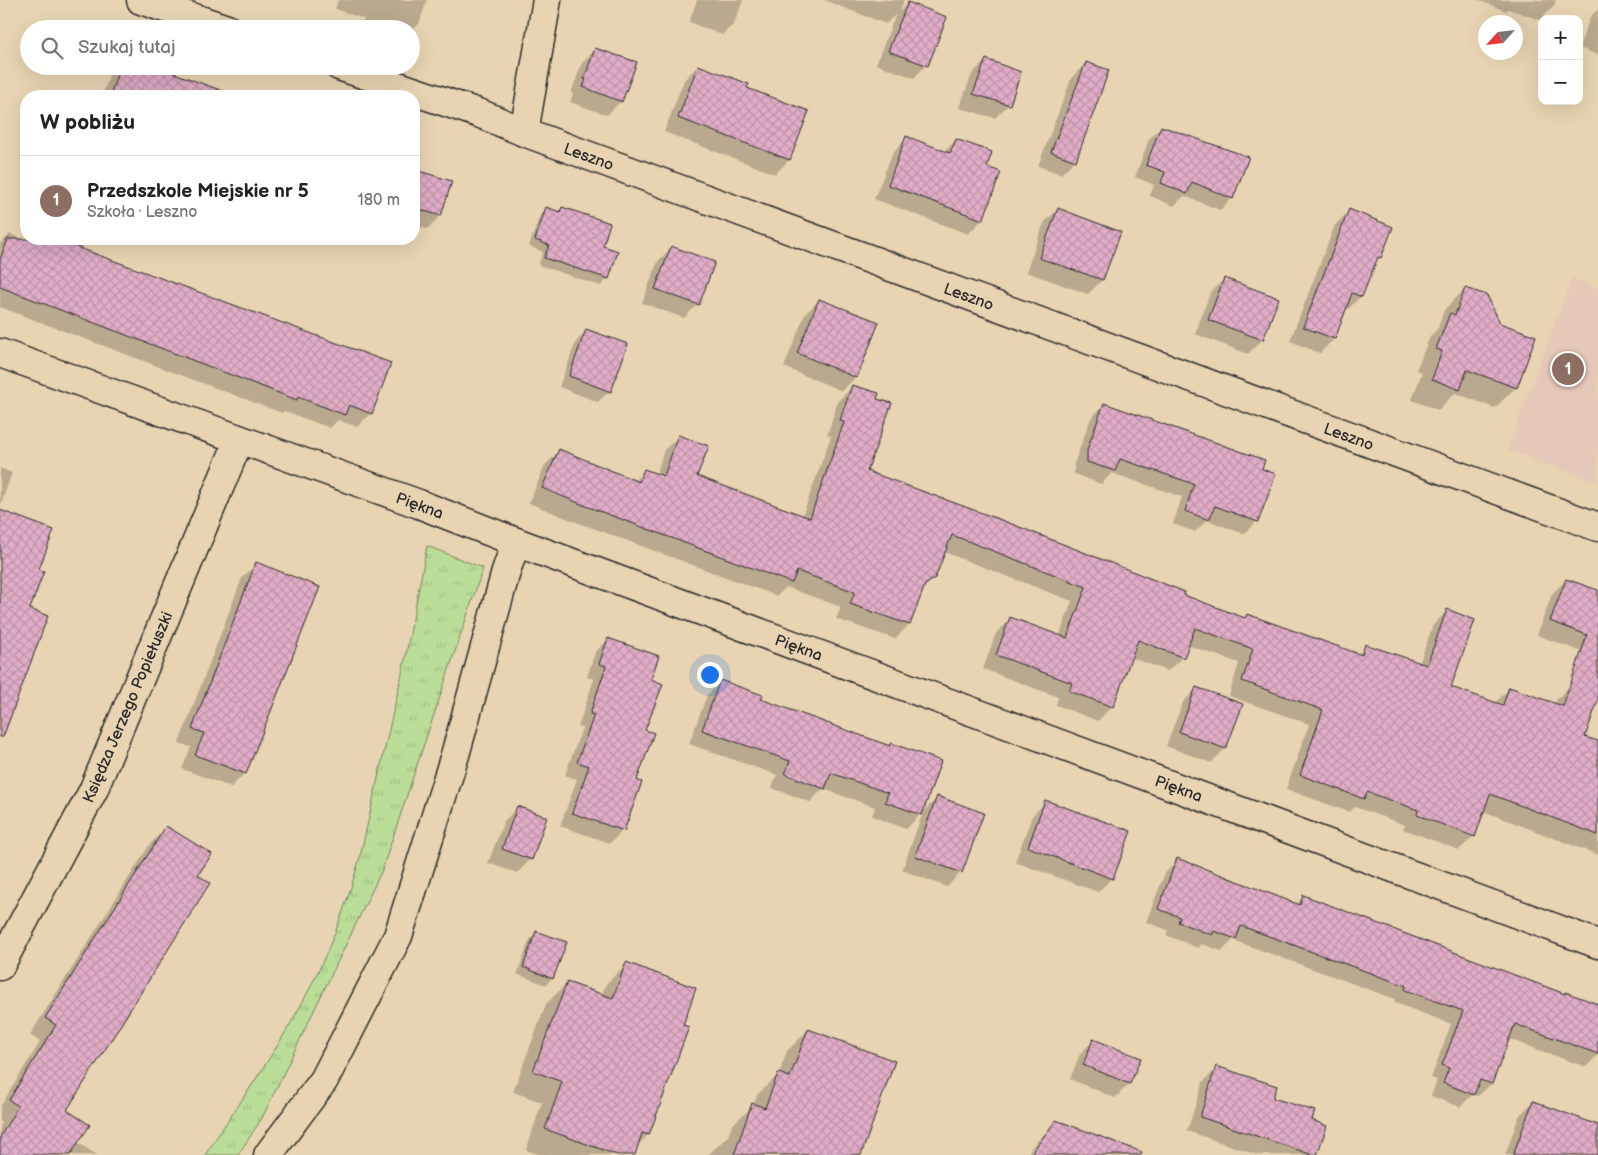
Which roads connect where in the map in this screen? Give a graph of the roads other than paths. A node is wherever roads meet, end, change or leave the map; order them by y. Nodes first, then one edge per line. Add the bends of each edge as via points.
1 (141, 0) edge
2 (547, 0) edge
3 (200, 20) edge
4 (366, 75) edge
5 (410, 90) edge
6 (420, 93) edge
7 (524, 132) junction
8 (0, 353) edge
9 (239, 440) junction
10 (1598, 527) edge
11 (516, 542) junction
12 (1598, 944) edge
13 (0, 966) edge
14 (268, 1155) edge

1 - 3 street
2 - 7 street
4 - 5 street, Leszno
6 - 7 street, Leszno
7 - 10 street, Leszno
8 - 9 street, Piękna
9 - 11 street, Piękna
9 - 13 street, Księdza Jerzego Popiełuszki via 93,791
11 - 12 street, Piękna
11 - 14 street via 455,755 398,936 324,1080

